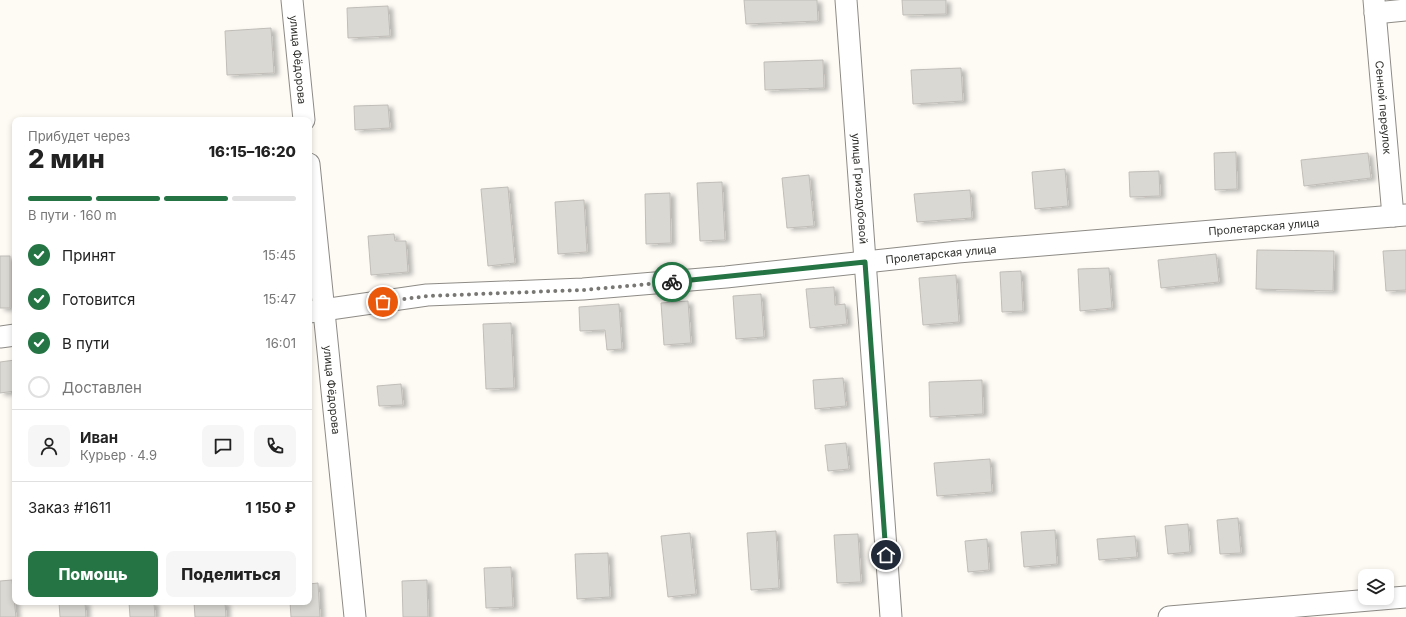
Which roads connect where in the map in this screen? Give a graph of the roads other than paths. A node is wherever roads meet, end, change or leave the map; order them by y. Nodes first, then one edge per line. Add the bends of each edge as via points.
1 (292, 0) edge
2 (846, 0) edge
3 (1375, 7) edge
4 (1406, 10) edge
5 (304, 117) edge
6 (1399, 216) edge
7 (312, 219) edge
8 (865, 262) junction
9 (317, 311) edge
10 (12, 335) edge
11 (0, 337) edge
12 (1406, 597) edge
13 (355, 617) edge
14 (891, 617) edge
15 (1169, 617) edge

1 - 5 street, улица Фёдорова
2 - 8 street, улица Гризодубовой
3 - 4 street
3 - 6 street, Сенной переулок
6 - 8 street, Пролетарская улица
7 - 9 street, улица Фёдорова
8 - 9 street, Пролетарская улица via 583,290 427,296
8 - 14 street, улица Гризодубовой
9 - 13 street, улица Фёдорова
10 - 11 street
12 - 15 street

